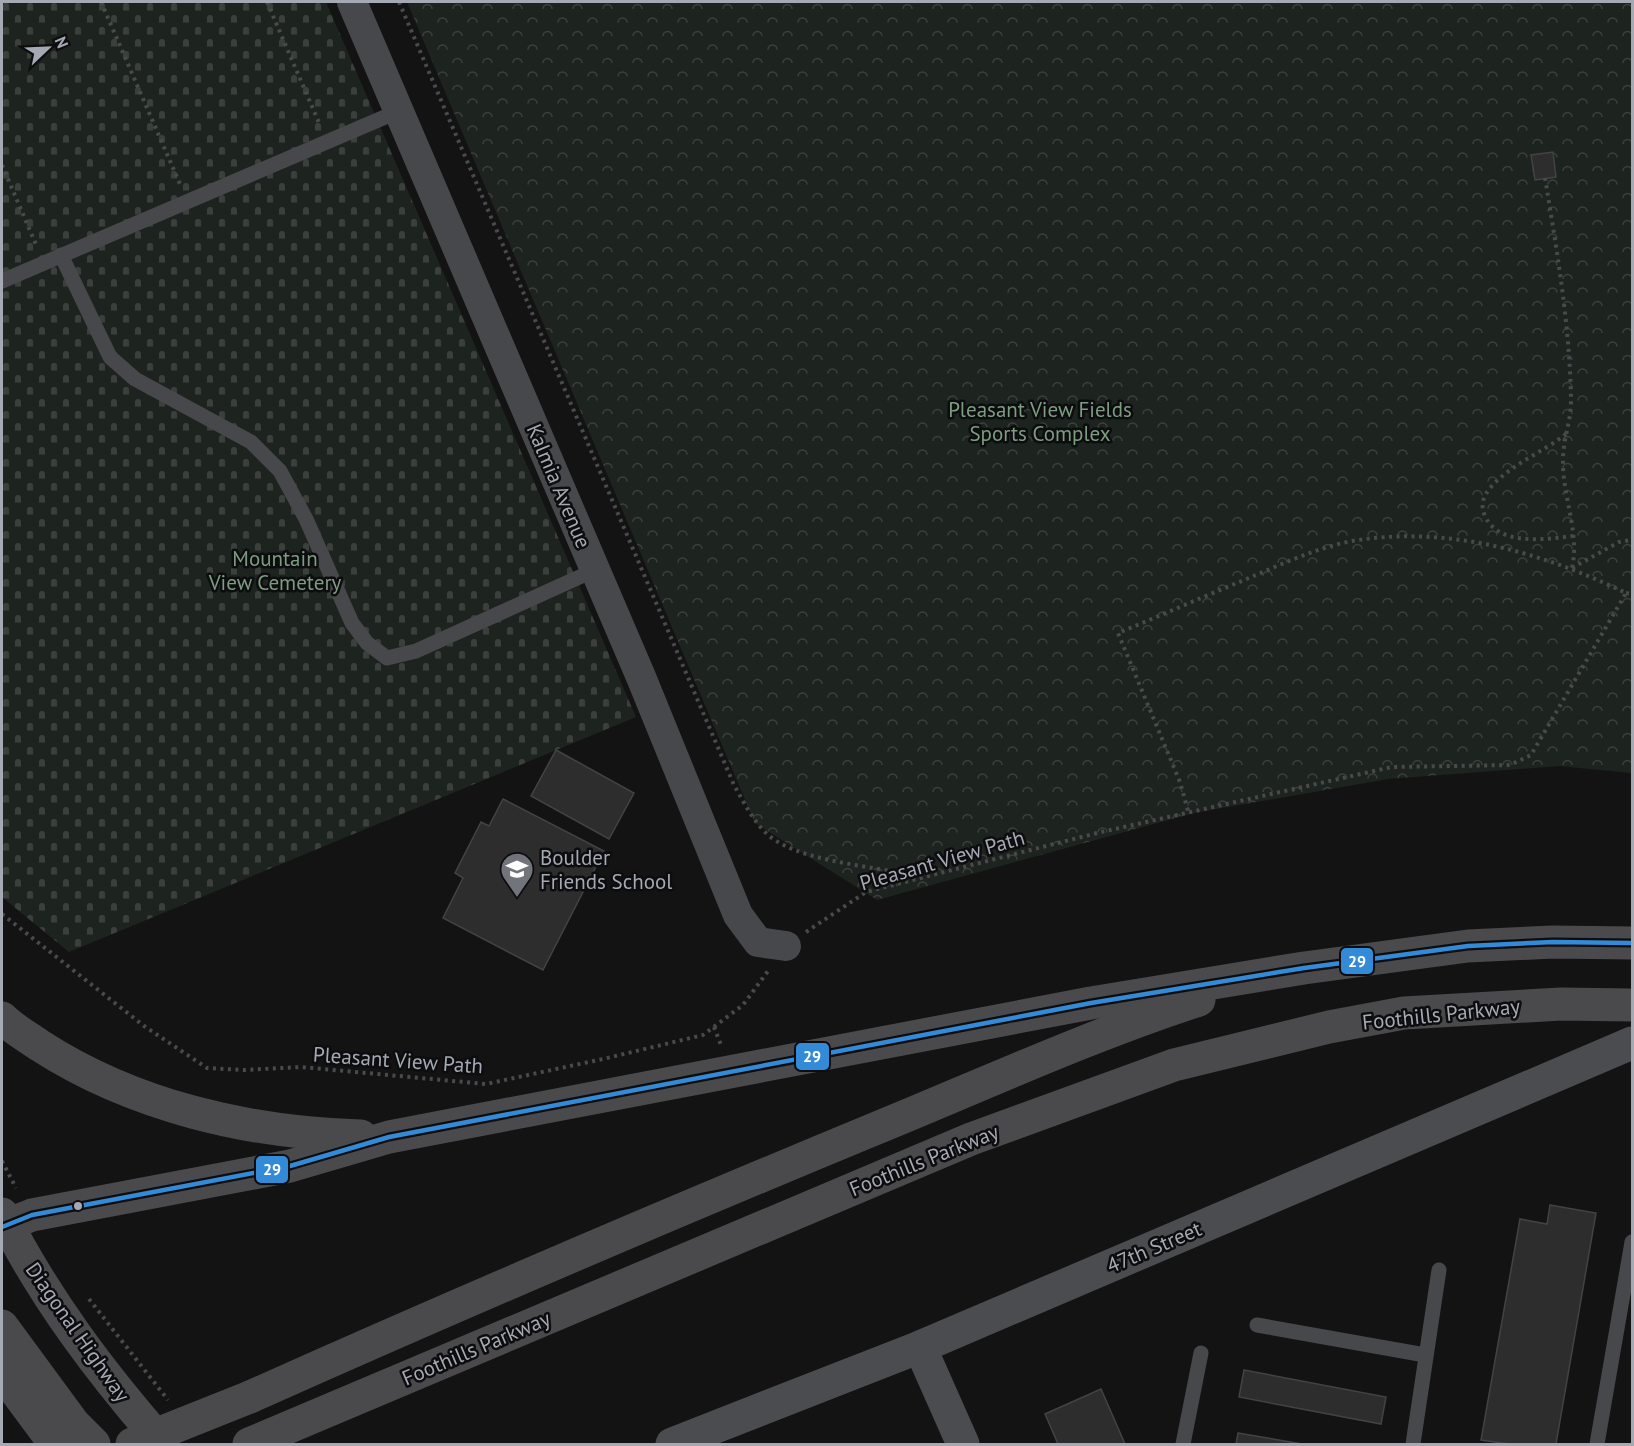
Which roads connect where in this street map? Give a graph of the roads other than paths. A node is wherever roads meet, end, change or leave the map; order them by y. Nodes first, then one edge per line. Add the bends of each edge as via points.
1 (352, 2) edge
2 (399, 111) junction
3 (61, 255) junction
4 (2, 281) edge
5 (595, 570) junction
6 (1632, 943) edge
7 (786, 946) road end
8 (1304, 968) junction
9 (1632, 1005) edge
10 (2, 1018) edge
11 (1632, 1043) edge
12 (389, 1137) junction
13 (10, 1220) edge
14 (1632, 1242) edge
15 (1439, 1270) dead end
16 (1257, 1325) dead end
17 (2, 1326) edge
18 (920, 1347) junction
19 (1201, 1353) dead end
20 (1425, 1354) junction
21 (2, 1359) edge
22 (55, 1444) edge
23 (94, 1444) edge
24 (132, 1444) edge
25 (164, 1444) edge
26 (249, 1444) edge
27 (672, 1444) edge
28 (963, 1444) edge
29 (1183, 1444) edge
30 (1413, 1444) edge
31 (1597, 1444) edge

1 - 2 street, Kalmia Avenue
2 - 3 lane
2 - 5 street, Kalmia Avenue
3 - 4 lane
3 - 5 lane via 110,357 135,379 251,442 280,471 352,623 387,658 416,651
5 - 7 street, Kalmia Avenue via 738,915 758,942
6 - 8 highway via 1468,946
8 - 12 highway via 1081,1005
8 - 24 highway, bridge via 1111,1032
9 - 26 highway, Foothills Parkway via 1561,1004 1404,1013 1174,1065 971,1139
10 - 12 highway via 63,1060 113,1084 174,1106 222,1120 305,1134
11 - 18 street, 47th Street
12 - 13 highway via 290,1166
13 - 25 highway, Diagonal Highway via 42,1288 87,1353
14 - 31 lane
15 - 20 lane
16 - 20 lane
17 - 23 highway via 74,1424
18 - 27 street, 47th Street
18 - 28 street
19 - 29 lane
20 - 30 lane
21 - 22 highway via 17,1393

